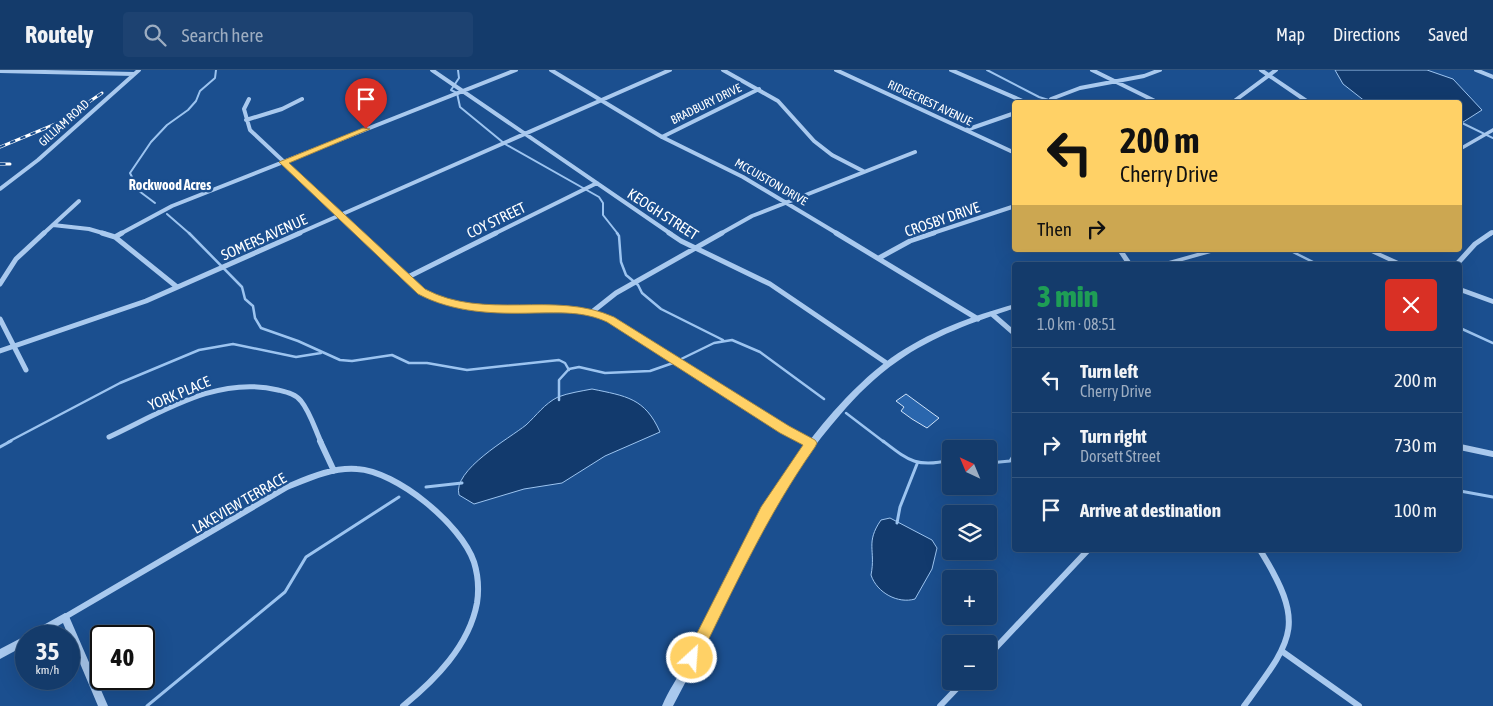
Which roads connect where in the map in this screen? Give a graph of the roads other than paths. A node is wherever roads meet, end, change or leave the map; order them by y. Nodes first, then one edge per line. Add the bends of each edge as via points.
1 (139, 70) edge
2 (432, 70) edge
3 (516, 70) edge
4 (551, 70) edge
5 (670, 70) edge
6 (723, 70) edge
7 (836, 70) edge
8 (951, 70) edge
9 (1092, 70) edge
10 (1160, 70) edge
11 (1261, 70) edge
12 (1276, 70) edge
13 (1476, 70) edge
14 (0, 71) edge
15 (134, 74) junction
16 (1270, 74) junction
17 (1493, 77) edge
18 (1114, 81) junction
19 (759, 89) junction
20 (463, 91) junction
21 (249, 98) dead end
22 (302, 99) dead end
23 (1051, 99) dead end
24 (601, 100) junction
25 (1021, 100) edge
26 (1153, 100) edge
27 (1236, 100) edge
28 (1305, 100) edge
29 (1012, 115) edge
30 (246, 120) junction
31 (965, 130) junction
32 (1493, 130) edge
33 (525, 134) junction
34 (662, 137) junction
35 (1462, 147) edge
36 (915, 152) dead end
37 (1012, 152) edge
38 (284, 162) junction
39 (863, 171) junction
40 (597, 183) junction
41 (0, 189) edge
42 (79, 201) dead end
43 (785, 202) junction
44 (1012, 207) edge
45 (340, 215) junction
46 (53, 225) junction
47 (1493, 232) edge
48 (115, 237) junction
49 (695, 248) junction
50 (1209, 252) edge
51 (1373, 252) edge
52 (879, 258) junction
53 (1171, 262) edge
54 (1396, 262) edge
55 (1459, 262) edge
56 (406, 278) junction
57 (0, 284) edge
58 (177, 288) junction
59 (1462, 290) edge
60 (1493, 302) edge
61 (1012, 307) edge
62 (592, 312) junction
63 (992, 314) junction
64 (0, 319) edge
65 (978, 319) junction
66 (1012, 331) edge
67 (13, 345) junction
68 (0, 351) edge
69 (888, 364) junction
70 (26, 370) dead end
71 (109, 437) dead end
72 (810, 443) junction
73 (1462, 447) edge
74 (1493, 454) edge
75 (334, 471) junction
76 (1086, 552) edge
77 (1261, 552) edge
78 (66, 617) junction
79 (52, 625) edge
80 (15, 646) edge
81 (997, 647) edge
82 (1283, 652) junction
83 (0, 654) edge
84 (955, 690) edge
85 (103, 706) edge
86 (403, 706) edge
87 (667, 706) edge
88 (940, 706) edge
89 (1244, 706) edge
90 (1360, 706) edge

1 - 15 street, GILLIAM ROAD
2 - 20 street, KEOGH STREET
3 - 20 street
4 - 24 street, MCCUISTON DRIVE
5 - 24 street, SOMERS AVENUE
6 - 19 street
7 - 31 street, RIDGECREST AVENUE
8 - 25 street
9 - 18 street
10 - 18 street
11 - 16 street
12 - 16 street
13 - 17 street
14 - 15 street
15 - 41 street, GILLIAM ROAD via 38,160
16 - 27 street
16 - 28 street
18 - 23 street via 1080,88
18 - 26 street
19 - 34 street, BRADBURY DRIVE
19 - 39 street via 786,107 808,136 824,150
20 - 33 street, KEOGH STREET
20 - 38 street
21 - 30 street via 244,109
22 - 30 street
24 - 33 street, SOMERS AVENUE
24 - 34 street, MCCUISTON DRIVE
29 - 31 street
30 - 38 street via 250,130
31 - 37 street, RIDGECREST AVENUE
32 - 35 street
33 - 40 street, KEOGH STREET
33 - 45 street, SOMERS AVENUE
34 - 43 street, MCCUISTON DRIVE via 727,168
36 - 39 street
38 - 45 street
38 - 48 street via 172,206
39 - 43 street
40 - 49 street, KEOGH STREET
40 - 56 street, COY STREET
42 - 46 street
43 - 49 street via 752,216
43 - 52 street, MCCUISTON DRIVE
44 - 52 street, CROSBY DRIVE via 910,241
45 - 56 street
45 - 58 street, SOMERS AVENUE
46 - 48 street via 89,229
46 - 57 street via 16,259
47 - 55 street via 1475,244
48 - 58 street
49 - 62 street via 616,293
49 - 69 street, KEOGH STREET via 770,284
50 - 53 street
51 - 54 street
52 - 65 street, MCCUISTON DRIVE
56 - 62 street via 438,300 469,308 577,309
58 - 67 street, SOMERS AVENUE via 118,312
59 - 60 street
61 - 63 street
62 - 72 street via 610,319 784,430
63 - 65 street
63 - 66 street
64 - 67 street
65 - 69 street via 928,339
67 - 68 street, SOMERS AVENUE
67 - 70 street
69 - 72 street via 838,411
71 - 75 street, YORK PLACE via 209,391 268,388 292,394 301,400
72 - 87 street via 766,511
73 - 74 street
75 - 78 street, LAKEVIEW TERRACE via 280,492
75 - 86 street, LAKEVIEW TERRACE via 362,470 415,492 458,536 473,561 478,577 476,602 456,654
76 - 81 street
77 - 82 street via 1289,605 1290,635
78 - 79 street
78 - 85 street
80 - 83 street
82 - 89 street
82 - 90 street
84 - 88 street

